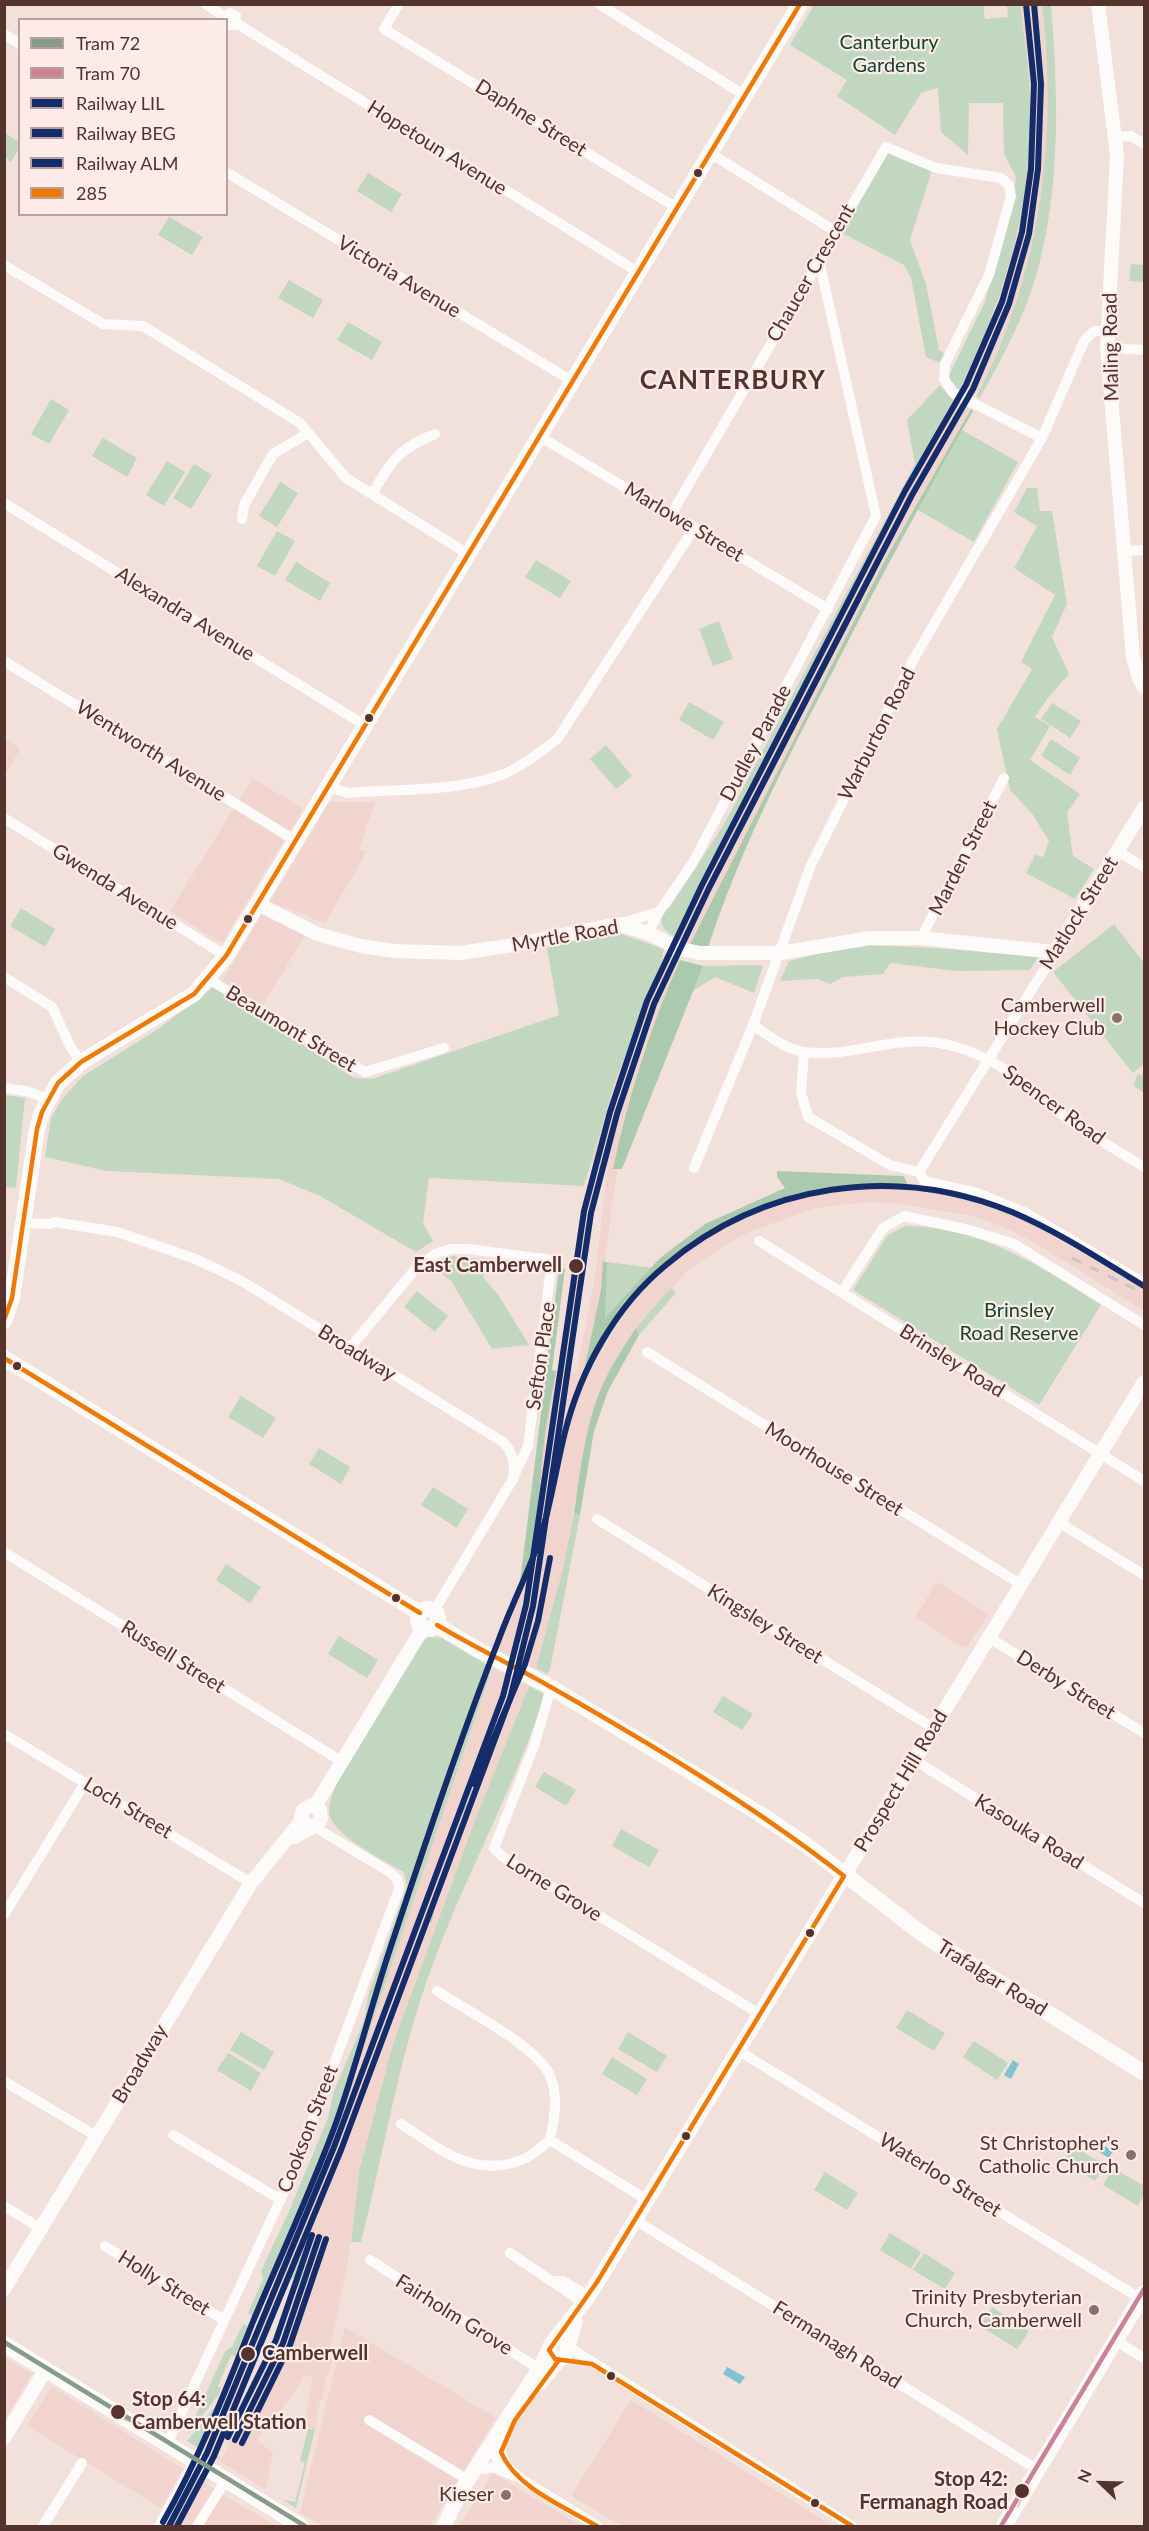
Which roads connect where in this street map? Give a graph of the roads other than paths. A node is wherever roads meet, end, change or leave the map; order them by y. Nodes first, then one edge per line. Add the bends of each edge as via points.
1 (205, 4) edge
2 (399, 4) edge
3 (599, 4) edge
4 (800, 4) edge
5 (1098, 4) edge
6 (230, 19) edge
7 (4, 34) edge
8 (18, 43) edge
9 (744, 95) junction
10 (1115, 137) junction
11 (1144, 144) edge
12 (710, 153) junction
13 (228, 173) edge
14 (677, 208) junction
15 (836, 231) junction
16 (819, 260) junction
17 (4, 265) edge
18 (638, 272) junction
19 (1106, 331) junction
20 (1107, 348) junction
21 (1144, 350) edge
22 (572, 381) junction
23 (308, 433) junction
24 (435, 434) dead end
25 (539, 436) junction
26 (1042, 438) junction
27 (372, 494) junction
28 (4, 503) edge
29 (672, 513) junction
30 (242, 519) dead end
31 (695, 527) junction
32 (1144, 550) edge
33 (1125, 551) junction
34 (468, 554) junction
35 (828, 609) junction
36 (4, 661) edge
37 (1144, 687) edge
38 (366, 726) junction
39 (1004, 777) dead end
40 (329, 787) junction
41 (1144, 808) edge
42 (4, 818) edge
43 (296, 841) junction
44 (1118, 851) junction
45 (1144, 867) edge
46 (258, 904) junction
47 (659, 912) junction
48 (617, 924) junction
49 (648, 933) junction
50 (921, 938) junction
51 (780, 952) junction
52 (1055, 952) junction
53 (226, 956) junction
54 (4, 977) edge
55 (208, 980) junction
56 (753, 1025) junction
57 (444, 1048) dead end
58 (804, 1052) junction
59 (989, 1059) junction
60 (81, 1062) junction
61 (4, 1088) edge
62 (48, 1099) junction
63 (694, 1167) dead end
64 (1144, 1167) edge
65 (919, 1172) junction
66 (24, 1222) junction
67 (759, 1240) dead end
68 (1144, 1283) edge
69 (842, 1292) junction
70 (8, 1295) edge
71 (4, 1321) edge
72 (1144, 1325) edge
73 (350, 1348) junction
74 (647, 1352) dead end
75 (4, 1358) edge
76 (1144, 1382) edge
77 (1102, 1455) junction
78 (513, 1479) junction
79 (1144, 1481) edge
80 (597, 1519) dead end
81 (1060, 1523) junction
82 (4, 1552) edge
83 (1144, 1575) edge
84 (1022, 1585) junction
85 (428, 1619) junction
86 (988, 1637) junction
87 (549, 1687) junction
88 (933, 1728) junction
89 (1144, 1733) edge
90 (4, 1734) edge
91 (914, 1760) junction
92 (338, 1767) junction
93 (85, 1783) junction
94 (314, 1818) junction
95 (844, 1876) junction
96 (251, 1883) junction
97 (1144, 1903) edge
98 (4, 1915) edge
99 (437, 1991) dead end
100 (761, 2015) junction
101 (739, 2051) junction
102 (1144, 2073) edge
103 (4, 2081) edge
104 (400, 2124) dead end
105 (173, 2135) dead end
106 (96, 2136) junction
107 (550, 2140) junction
108 (281, 2200) junction
109 (647, 2200) junction
110 (4, 2206) edge
111 (635, 2220) junction
112 (40, 2228) junction
113 (518, 2244) dead end
114 (105, 2246) dead end
115 (370, 2260) dead end
116 (4, 2289) edge
117 (1143, 2296) edge
118 (586, 2300) junction
119 (224, 2320) junction
120 (1116, 2341) junction
121 (4, 2344) edge
122 (556, 2355) junction
123 (1144, 2358) edge
124 (46, 2369) junction
125 (369, 2420) dead end
126 (505, 2431) junction
127 (4, 2438) edge
128 (167, 2444) junction
129 (500, 2459) junction
130 (196, 2462) junction
131 (82, 2463) dead end
132 (481, 2468) junction
133 (1038, 2470) junction
134 (224, 2479) junction
135 (523, 2480) junction
136 (471, 2483) junction
137 (445, 2524) edge
138 (296, 2525) edge
139 (44, 2526) edge
140 (159, 2526) edge
141 (197, 2526) edge
142 (597, 2526) edge
143 (852, 2526) edge
144 (1004, 2526) edge

1 - 6 street, Hopetoun Avenue
2 - 14 street, Daphne Street via 384,29
3 - 9 street
4 - 9 main road
5 - 10 street, Maling Road
6 - 18 street, Hopetoun Avenue
7 - 8 street
9 - 12 main road
10 - 11 street via 1131,136
10 - 19 street, Maling Road
12 - 14 main road
12 - 15 street
13 - 22 street, Victoria Avenue
14 - 18 main road
15 - 16 street, Chaucer Crescent
15 - 26 street, Chaucer Crescent via 886,147 936,168 1001,178 1009,185 1011,196 989,275 945,364 944,379 953,393
16 - 29 street, Chaucer Crescent
16 - 35 street, Dudley Parade via 876,516
17 - 23 street via 103,324 143,326 300,423
18 - 22 main road
19 - 20 street, Maling Road
19 - 26 street, Warburton Road via 1094,331 1084,341
20 - 21 street
20 - 33 street, Maling Road
22 - 25 main road
23 - 27 street via 345,478
23 - 30 street via 273,454 244,505
24 - 27 street via 413,443 394,458
25 - 29 street, Marlowe Street
25 - 34 main road
26 - 51 street, Warburton Road via 912,662 811,865
27 - 34 street
28 - 38 street, Alexandra Avenue
29 - 31 street, Marlowe Street
31 - 35 street, Marlowe Street
31 - 40 street via 558,738 529,761 473,784 348,793
32 - 33 street
33 - 37 street, Maling Road via 1133,658
34 - 38 main road
35 - 47 street, Dudley Parade via 692,864
36 - 43 street, Wentworth Avenue
38 - 40 main road
39 - 50 street, Marden Street
40 - 43 main road
41 - 44 street, Matlock Street
42 - 53 street, Gwenda Avenue
43 - 46 main road
44 - 45 street
44 - 52 street, Matlock Street
46 - 48 street, Myrtle Road via 317,934 395,951 460,953
46 - 53 main road
47 - 48 street
47 - 49 street, Dudley Parade
48 - 49 street, Myrtle Road
49 - 51 street, Myrtle Road via 681,949 700,953
50 - 51 street, Myrtle Road via 870,938
50 - 52 street, Myrtle Road
51 - 56 street, Warburton Road
52 - 59 street, Matlock Street
53 - 55 main road
54 - 60 street via 52,1007 69,1046
55 - 57 street, Beaumont Street via 365,1072
55 - 60 main road via 179,1004
56 - 58 street, Spencer Road via 778,1042
56 - 63 street, Warburton Road
58 - 59 street, Spencer Road via 837,1052 911,1040 949,1045
58 - 65 street via 801,1093 808,1117 890,1165
59 - 64 street, Spencer Road via 1012,1072 1074,1123
59 - 65 street, Matlock Street
60 - 62 main road via 58,1083
61 - 62 street via 26,1090
62 - 66 main road via 37,1129
65 - 68 street via 924,1181 977,1193 1026,1213
66 - 70 main road
66 - 73 street, Broadway via 55,1222 117,1232 193,1258 240,1280
67 - 69 street, Brinsley Road
69 - 72 street via 883,1228 904,1216 1014,1244
69 - 77 street, Brinsley Road
70 - 71 main road
73 - 78 street, Broadway via 503,1442 514,1460
73 - 78 street, Sefton Place via 417,1267 435,1254 451,1249 552,1260 528,1446
74 - 84 street, Moorhouse Street
75 - 85 main road, Trafalgar Road
76 - 77 street, Prospect Hill Road
77 - 79 street, Brinsley Road
77 - 81 street, Prospect Hill Road
78 - 85 street, Broadway
80 - 88 street, Kingsley Street
81 - 83 street
81 - 84 street, Prospect Hill Road
82 - 92 street, Russell Street
84 - 86 street, Prospect Hill Road
85 - 87 main road, Trafalgar Road
85 - 92 street, Broadway
86 - 88 street, Prospect Hill Road
86 - 89 street, Derby Street
87 - 95 main road, Trafalgar Road via 760,1814
87 - 100 street, Lorne Grove via 534,1746 494,1848
88 - 91 street, Prospect Hill Road
90 - 93 street, Loch Street
91 - 95 street, Prospect Hill Road
91 - 97 street, Kasouka Road
92 - 94 street, Broadway
93 - 96 street, Loch Street
93 - 98 street
94 - 96 street, Broadway via 284,1844
94 - 108 street, Cookson Street via 333,1836 391,1873 398,1880 399,1889
95 - 100 main road, Prospect Hill Road
95 - 102 main road, Trafalgar Road via 925,1936
96 - 106 street, Broadway
99 - 107 street via 533,2053 550,2076 556,2106
100 - 101 main road, Prospect Hill Road
101 - 109 main road, Prospect Hill Road
101 - 117 street, Waterloo Street
103 - 106 street
104 - 107 street via 456,2158 492,2168 525,2159
105 - 108 street
106 - 112 street, Broadway
107 - 109 street
108 - 119 street, Cookson Street
109 - 111 main road, Prospect Hill Road
110 - 112 street
111 - 118 main road, Prospect Hill Road
111 - 133 street, Fermanagh Road
112 - 116 street, Broadway
113 - 118 street via 507,2255
114 - 119 street, Holly Street
115 - 122 street, Fairholm Grove
117 - 120 main road
118 - 122 main road, Prospect Hill Road
119 - 128 street, Cookson Street
120 - 123 street
120 - 133 main road
121 - 124 main road
122 - 126 main road, Prospect Hill Road
122 - 143 street, Fairholm Grove via 592,2364
124 - 127 street
124 - 128 main road
125 - 136 street
126 - 129 main road, Prospect Hill Road
126 - 132 main road, Prospect Hill Road
128 - 130 main road
129 - 132 main road via 487,2457
129 - 135 street
130 - 134 main road
130 - 140 street
131 - 139 street
132 - 135 street via 494,2467
132 - 136 main road, Prospect Hill Road
133 - 144 main road
134 - 138 main road
134 - 141 street
135 - 142 street
136 - 137 main road, Prospect Hill Road

